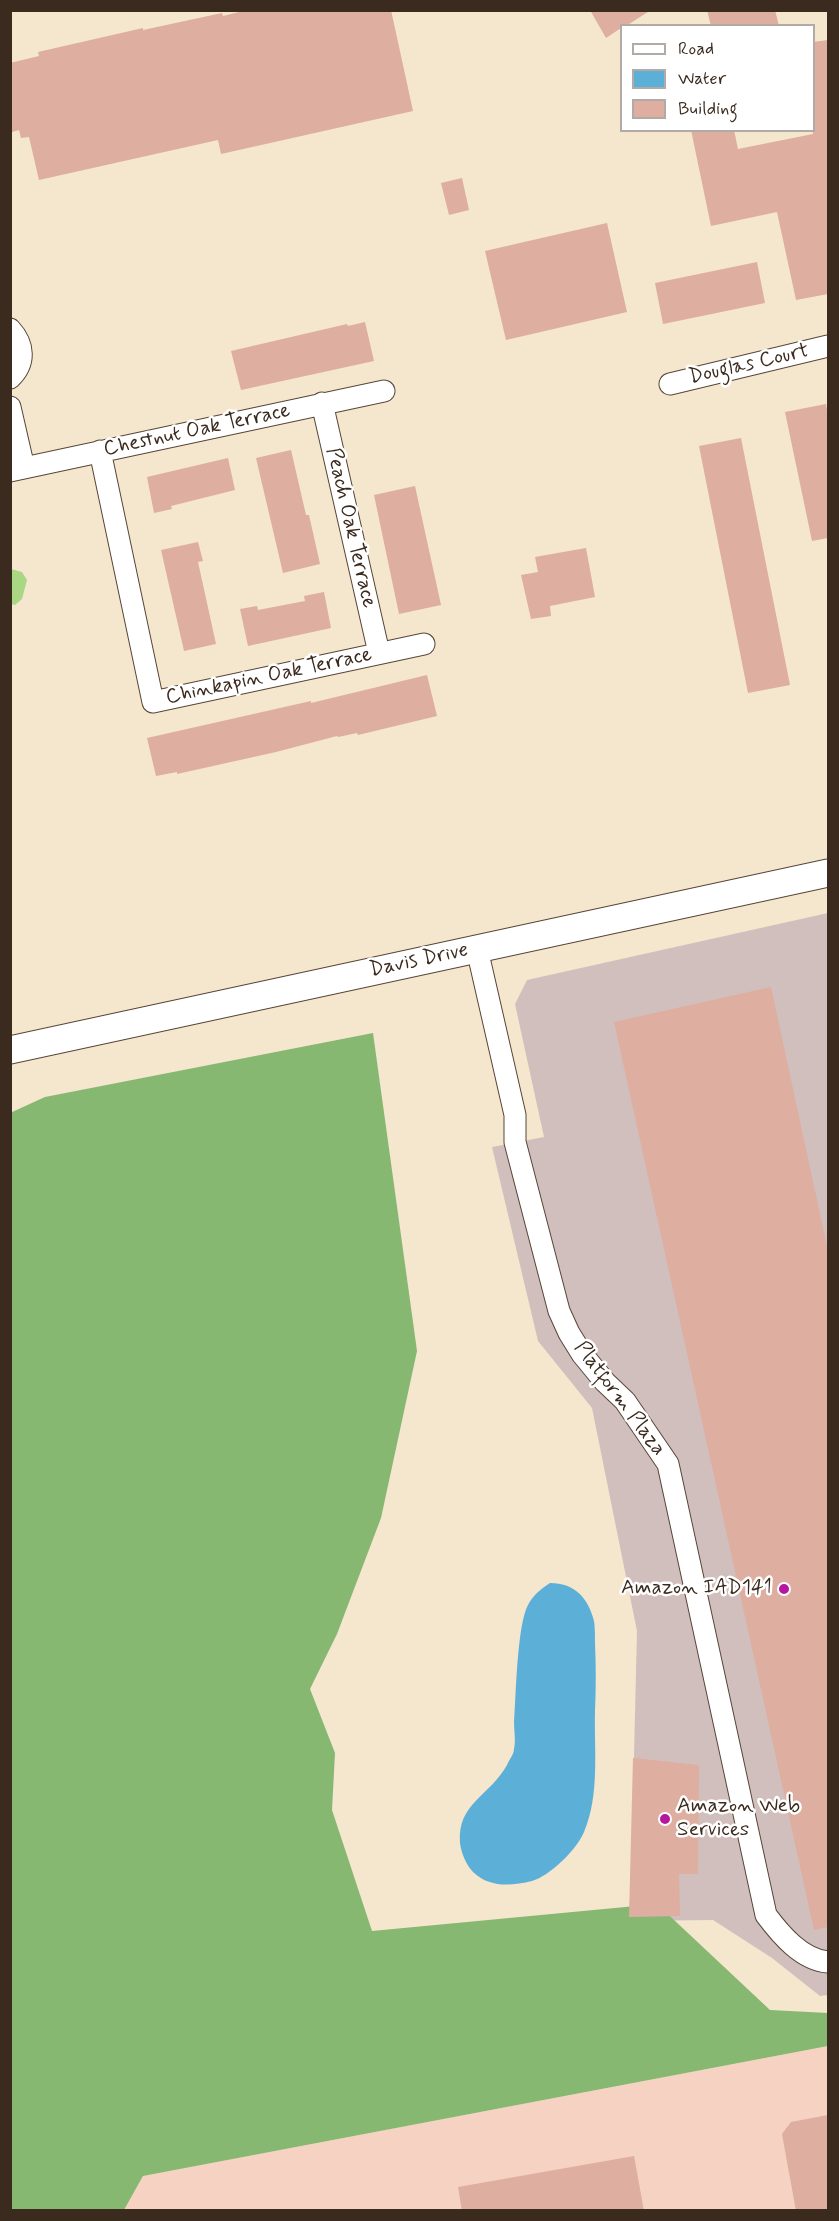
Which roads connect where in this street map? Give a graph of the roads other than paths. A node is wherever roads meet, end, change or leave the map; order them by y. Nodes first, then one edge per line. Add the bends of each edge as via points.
1 (10, 329) edge
2 (828, 346) edge
3 (10, 378) edge
4 (670, 384) dead end
5 (384, 391) dead end
6 (322, 403) junction
7 (10, 407) edge
8 (100, 452) junction
9 (17, 470) edge
10 (424, 644) dead end
11 (378, 653) junction
12 (828, 873) edge
13 (477, 949) junction
14 (10, 1050) edge
15 (828, 1962) edge

1 - 3 street via 17,337 22,357
2 - 4 street, Douglas Court
5 - 6 street, Chestnut Oak Terrace
6 - 8 street, Chestnut Oak Terrace
6 - 11 street, Peach Oak Terrace
7 - 9 street
8 - 9 street, Chestnut Oak Terrace
8 - 11 street, Chinkapin Oak Terrace via 153,702
10 - 11 street, Chinkapin Oak Terrace
12 - 13 street, Davis Drive
13 - 14 street, Davis Drive
13 - 15 street, Platform Plaza via 515,1115 515,1142 559,1311 582,1354 625,1401 668,1464 766,1915 805,1954

